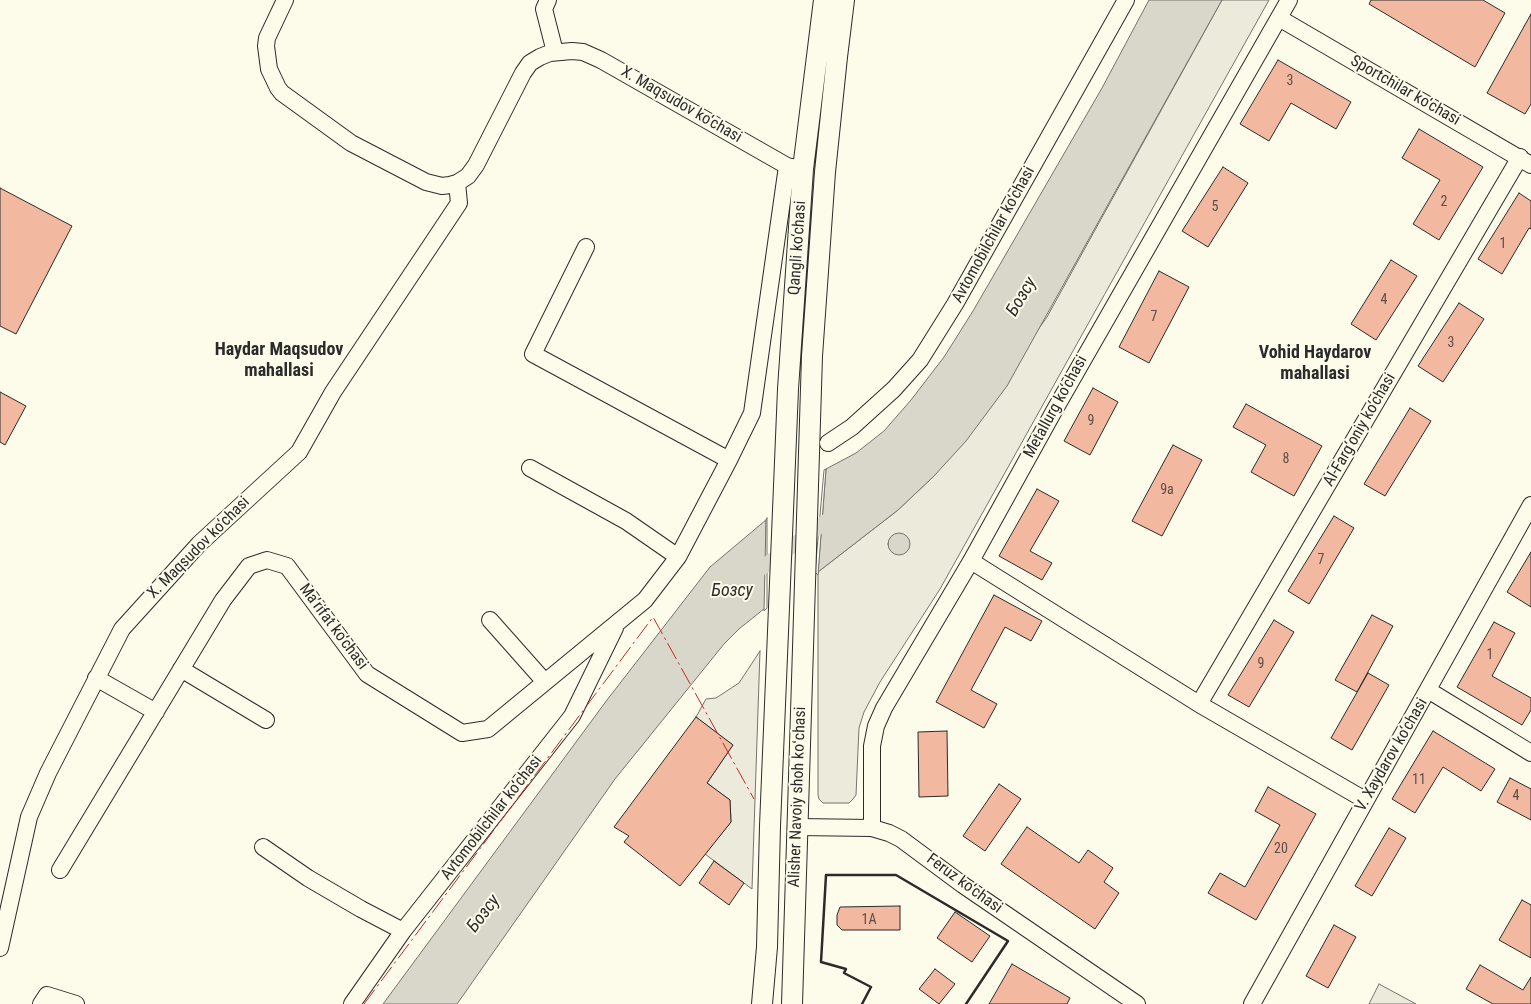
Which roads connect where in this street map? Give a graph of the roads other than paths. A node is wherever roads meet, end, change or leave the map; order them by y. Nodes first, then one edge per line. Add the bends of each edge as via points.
1 (285, 0) edge
2 (548, 0) edge
3 (824, 0) edge
4 (844, 0) edge
5 (1126, 0) edge
6 (1289, 0) edge
7 (1279, 18) junction
8 (555, 52) junction
9 (1525, 161) edge
10 (795, 168) junction
11 (825, 172) junction
12 (457, 183) junction
13 (586, 247) dead end
14 (828, 443) dead end
15 (730, 460) junction
16 (530, 468) dead end
17 (1531, 505) edge
18 (678, 557) junction
19 (971, 561) junction
20 (805, 590) joint
21 (779, 610) joint
22 (490, 620) dead end
23 (617, 624) junction
24 (182, 670) junction
25 (96, 678) junction
26 (545, 682) junction
27 (1428, 690) junction
28 (1199, 704) junction
29 (156, 712) junction
30 (266, 720) dead end
31 (1531, 753) edge
32 (1365, 800) junction
33 (770, 826) junction
34 (798, 826) junction
35 (872, 828) junction
36 (263, 847) dead end
37 (60, 870) dead end
38 (403, 931) junction
39 (0, 948) edge
40 (41, 1004) edge
41 (76, 1004) edge
42 (352, 1004) edge
43 (762, 1004) edge
44 (792, 1004) edge
45 (1137, 1004) edge
46 (1252, 1004) edge

1 - 12 street via 266,46 271,75 282,93 352,143 426,182 442,186
2 - 8 street via 544,9
3 - 10 main road, Qangli ko‘chasi
4 - 11 main road, Qangli ko‘chasi
5 - 14 street, Avtomobilchilar ko‘chasi via 955,304 920,360 852,427
6 - 7 street, Metallurg ko‘chasi
7 - 9 street, Sportchilar ko‘chasi
7 - 19 street, Metallurg ko‘chasi
8 - 10 street, X. Maqsudov ko‘chasi via 592,55
8 - 12 street, X. Maqsudov ko‘chasi via 530,63 476,166
9 - 28 street, Al-Farg‘oniy ko‘chasi
10 - 11 main road
10 - 15 street, Qangli ko‘chasi via 752,413
10 - 21 main road, Qangli ko‘chasi
11 - 20 main road, Qangli ko‘chasi via 812,356
12 - 25 street, X. Maqsudov ko‘chasi via 460,202 334,392 299,452 200,544 122,629
13 - 15 street via 533,354
15 - 18 street, Qangli ko‘chasi
16 - 18 street via 626,521
17 - 27 street, V. Xaydarov ko‘chasi
18 - 23 street, Maʼrifat ko‘chasi via 645,600
19 - 28 street
19 - 35 street, Metallurg ko‘chasi via 876,726 872,746
20 - 34 main road, Alisher Navoiy shoh koʻchasi
21 - 33 main road, Alisher Navoiy shoh koʻchasi
22 - 26 street
23 - 26 street, Maʼrifat ko‘chasi
23 - 38 street, Avtomobilchilar ko‘chasi via 572,716
24 - 26 street, Maʼrifat ko‘chasi via 223,600 249,566 267,560 287,566 367,674 462,732 488,729
24 - 29 street, Maʼrifat ko‘chasi
24 - 30 street
25 - 29 street
25 - 39 street, X. Maqsudov ko‘chasi via 29,817
27 - 31 street
27 - 32 street, V. Xaydarov ko‘chasi
28 - 32 street
29 - 37 street, Maʼrifat ko‘chasi
32 - 46 street, V. Xaydarov ko‘chasi
33 - 34 main road, Feruz ko‘chasi
33 - 43 main road, Alisher Navoiy shoh koʻchasi
34 - 35 street, Feruz ko‘chasi
34 - 44 main road, Alisher Navoiy shoh koʻchasi
35 - 45 street, Feruz ko‘chasi via 901,839
36 - 38 street via 308,878
38 - 42 street, Avtomobilchilar ko‘chasi
40 - 41 street via 46,994

